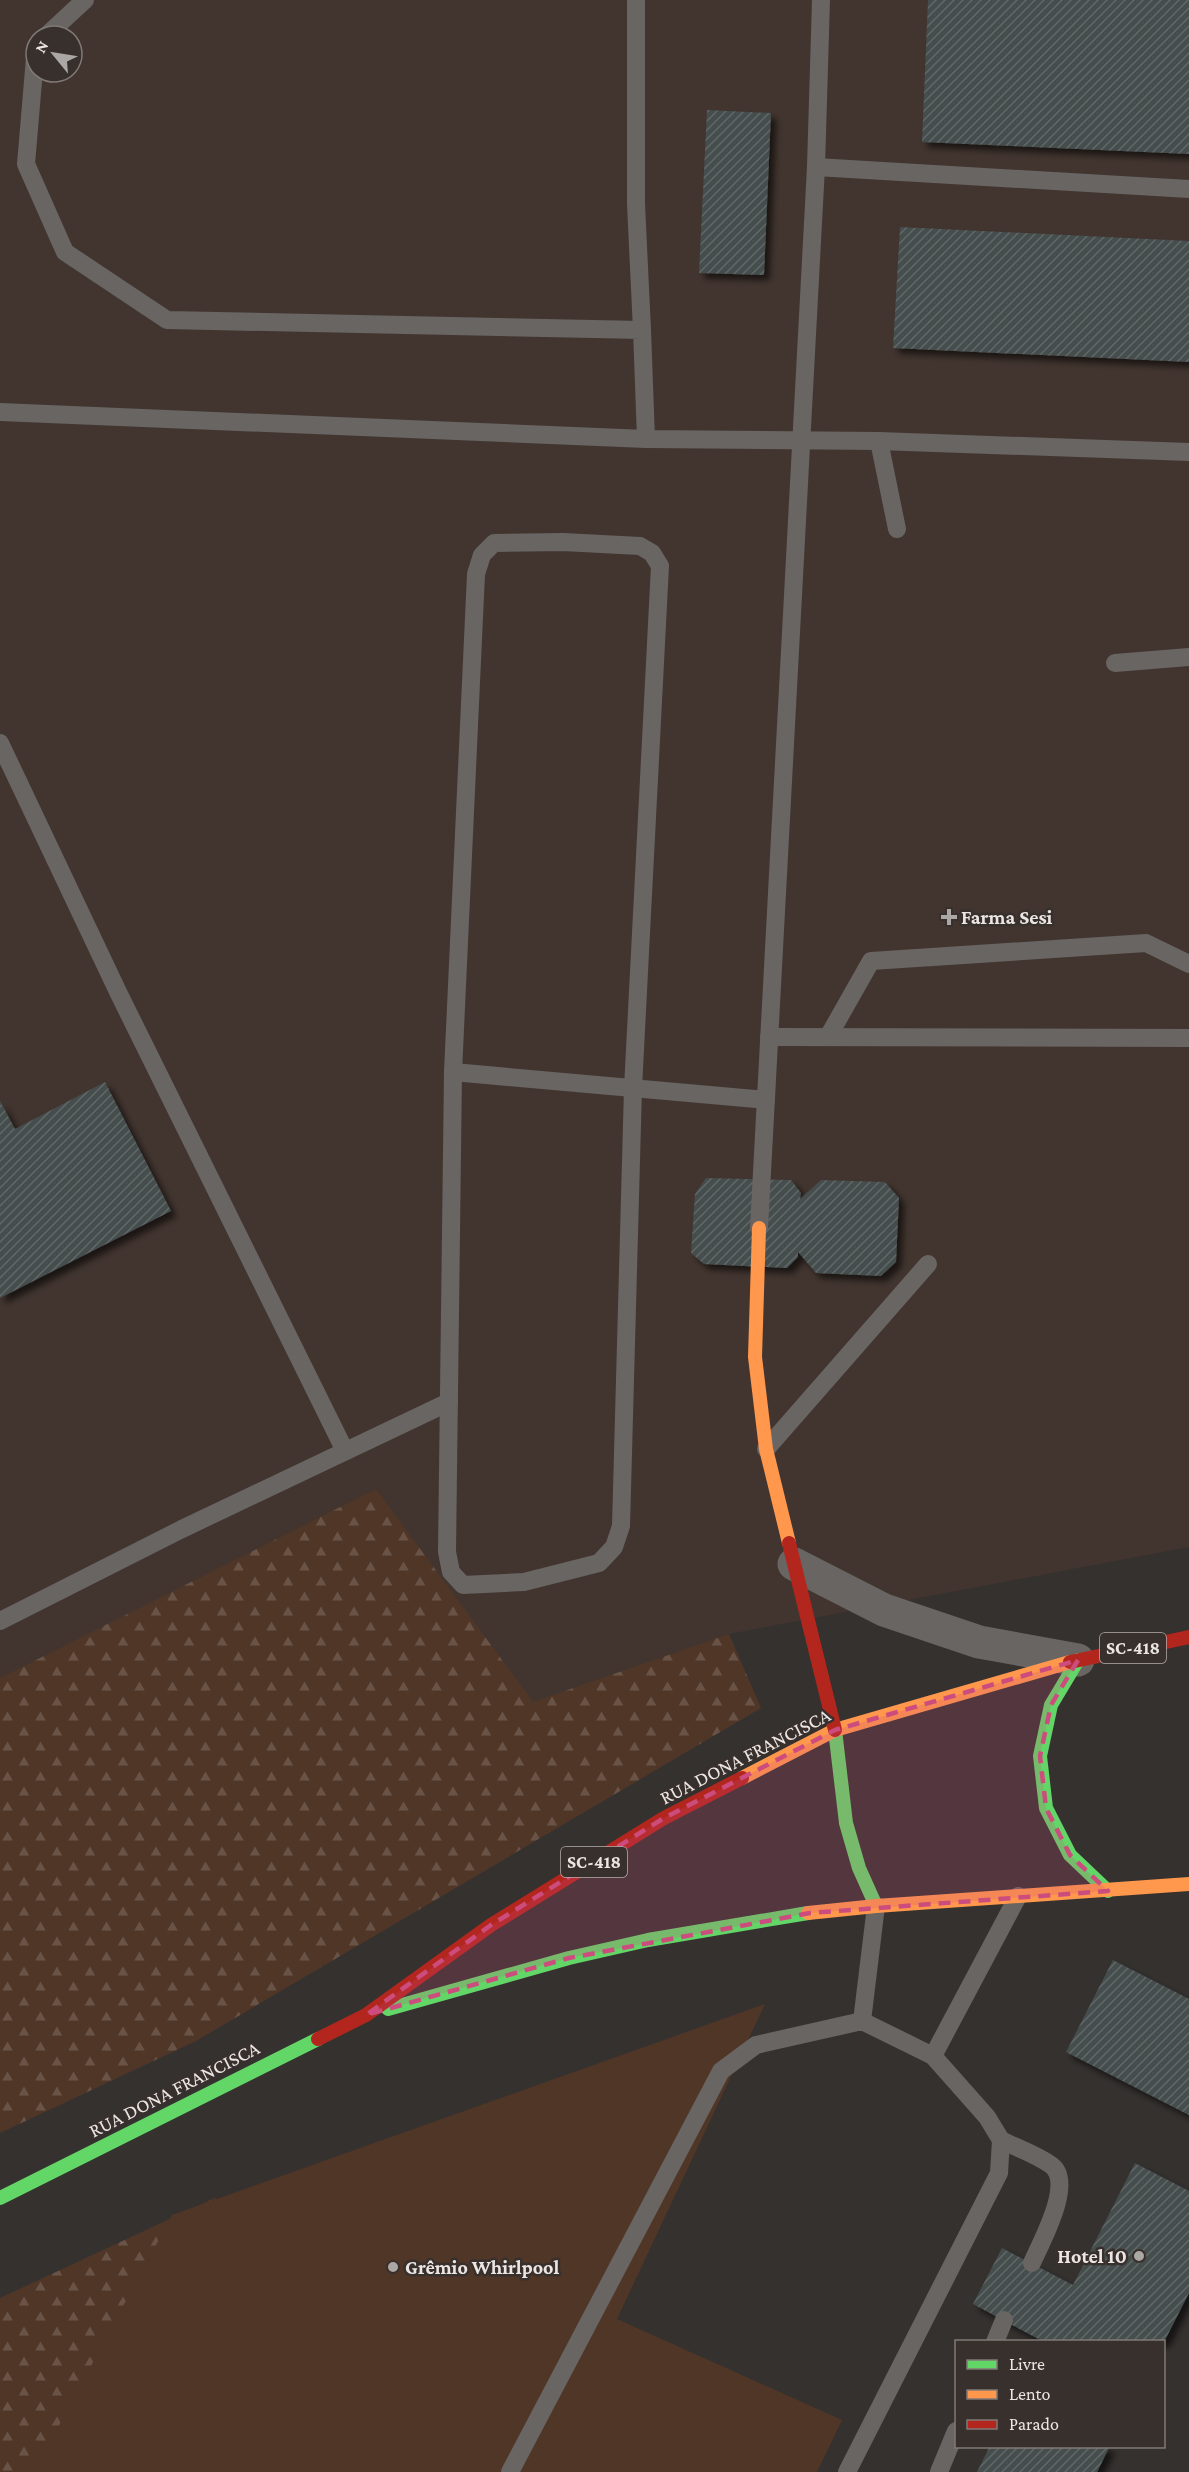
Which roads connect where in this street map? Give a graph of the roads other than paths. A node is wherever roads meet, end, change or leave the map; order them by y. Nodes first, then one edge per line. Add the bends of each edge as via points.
1 (85, 0) edge
2 (636, 0) edge
3 (821, 0) edge
4 (59, 24) edge
5 (33, 84) edge
6 (816, 167) junction
7 (1189, 189) edge
8 (642, 330) junction
9 (0, 412) edge
10 (646, 440) junction
11 (801, 440) junction
12 (879, 441) junction
13 (1189, 452) edge
14 (897, 529) dead end
15 (1189, 657) edge
16 (1115, 663) dead end
17 (0, 743) edge
18 (1189, 964) edge
19 (769, 1037) junction
20 (828, 1037) junction
21 (1189, 1038) edge
22 (453, 1072) junction
23 (633, 1088) junction
24 (766, 1100) junction
25 (759, 1228) joint
26 (928, 1264) dead end
27 (449, 1402) junction
28 (766, 1449) junction
29 (345, 1451) junction
30 (794, 1564) junction
31 (0, 1621) edge
32 (1189, 1637) edge
33 (1078, 1660) junction
34 (835, 1730) junction
35 (1189, 1884) edge
36 (1107, 1891) junction
37 (1018, 1896) junction
38 (876, 1906) junction
39 (366, 2015) junction
40 (862, 2021) junction
41 (933, 2056) junction
42 (1000, 2140) junction
43 (0, 2198) edge
44 (1032, 2264) dead end
45 (1004, 2320) dead end
46 (996, 2340) edge
47 (955, 2436) edge
48 (510, 2472) edge
49 (847, 2472) edge
50 (939, 2472) edge

1 - 4 lane
2 - 8 lane via 636,204
3 - 6 lane
5 - 8 lane via 26,164 65,252 167,320
6 - 7 lane
6 - 11 lane
8 - 10 lane
9 - 10 lane
10 - 11 lane
11 - 12 lane
11 - 19 lane
12 - 13 lane
12 - 14 lane
15 - 16 lane
17 - 29 lane via 118,994
18 - 20 lane via 1146,943 871,961
19 - 20 lane
19 - 24 lane
20 - 21 lane
22 - 23 lane
22 - 23 lane via 476,574 482,555 494,543 640,546 652,553 660,566
22 - 27 lane
23 - 24 lane
23 - 27 lane via 621,1526 614,1547 599,1563 524,1582 463,1585 451,1572 447,1552
24 - 25 lane
25 - 28 main road via 755,1357
26 - 28 lane
27 - 29 lane
28 - 30 main road
29 - 31 lane
30 - 33 street via 894,1614 979,1642
30 - 34 main road
32 - 33 main road, RUA DONA FRANCISCA / SC-418
33 - 34 main road, RUA DONA FRANCISCA / SC-418
33 - 36 main road via 1051,1705 1040,1756 1046,1808 1070,1855
34 - 38 main road via 846,1823 859,1868
34 - 39 main road, RUA DONA FRANCISCA / SC-418 via 664,1818 491,1925
35 - 36 main road, RUA DONA FRANCISCA / SC-418
36 - 37 main road, RUA DONA FRANCISCA / SC-418
37 - 38 main road, RUA DONA FRANCISCA / SC-418
37 - 41 lane
38 - 39 main road, RUA DONA FRANCISCA / SC-418 via 648,1940
38 - 40 lane
39 - 43 main road, RUA DONA FRANCISCA / SC-418
40 - 41 lane
40 - 48 lane via 756,2045 721,2072
41 - 42 lane via 987,2117
42 - 44 lane via 1053,2166 1060,2181 1060,2196
42 - 49 lane via 999,2173
45 - 46 lane
47 - 50 lane

